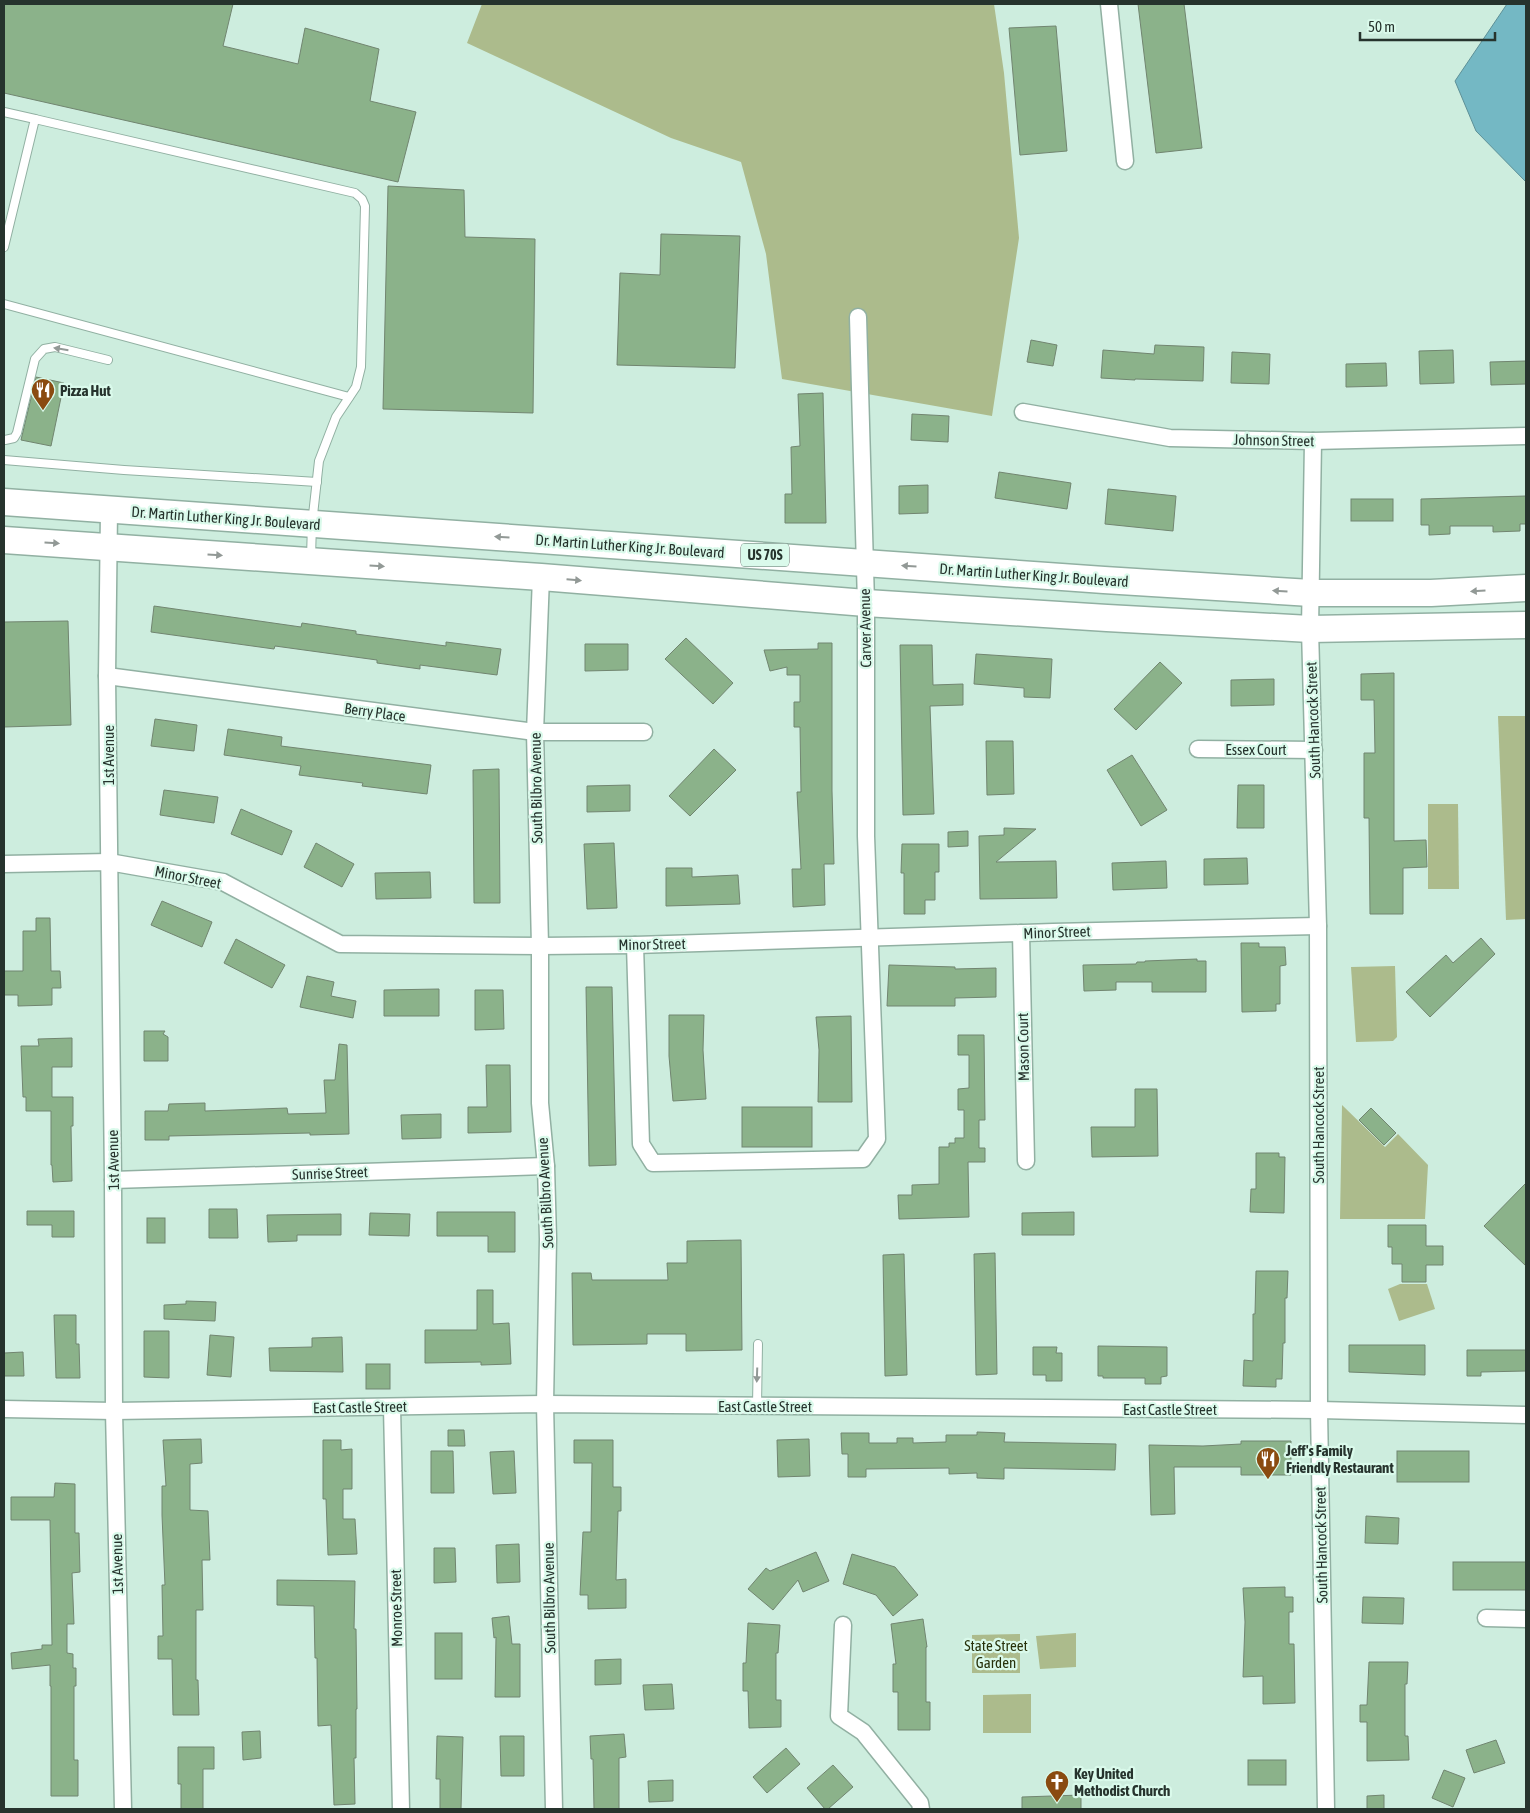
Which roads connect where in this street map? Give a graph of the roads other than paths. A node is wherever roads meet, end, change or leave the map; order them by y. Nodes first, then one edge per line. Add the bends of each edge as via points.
1 (1109, 4) edge
2 (4, 112) edge
3 (35, 119) junction
4 (1125, 160) dead end
5 (4, 247) edge
6 (4, 304) edge
7 (858, 317) dead end
8 (108, 360) dead end
9 (349, 397) junction
10 (1023, 412) dead end
11 (1526, 436) edge
12 (5, 440) edge
13 (1313, 441) junction
14 (4, 460) edge
15 (317, 482) junction
16 (4, 502) edge
17 (109, 510) junction
18 (312, 524) junction
19 (4, 540) edge
20 (108, 547) junction
21 (310, 561) junction
22 (864, 562) junction
23 (541, 577) junction
24 (1526, 588) edge
25 (1311, 593) junction
26 (866, 603) junction
27 (1526, 625) edge
28 (1310, 629) junction
29 (107, 676) junction
30 (535, 732) junction
31 (644, 732) dead end
32 (1198, 749) dead end
33 (1314, 750) junction
34 (109, 862) junction
35 (4, 864) edge
36 (1318, 926) junction
37 (1020, 933) junction
38 (870, 939) junction
39 (635, 945) junction
40 (540, 946) junction
41 (1026, 1161) dead end
42 (546, 1166) junction
43 (113, 1180) junction
44 (758, 1344) dead end
45 (545, 1404) junction
46 (756, 1406) junction
47 (392, 1407) junction
48 (4, 1409) edge
49 (1319, 1410) junction
50 (114, 1411) junction
51 (1526, 1415) edge
52 (1486, 1618) dead end
53 (1526, 1618) edge
54 (843, 1625) dead end
55 (123, 1809) edge
56 (401, 1809) edge
57 (554, 1809) edge
58 (920, 1809) edge
59 (1326, 1809) edge

1 - 4 street
2 - 3 lane
3 - 5 lane
3 - 9 lane via 355,193 362,199 365,206 361,367 356,387
6 - 9 lane
7 - 22 street, Carver Avenue
8 -> 12 lane via 55,346 44,349 35,359 17,433 14,438
9 - 15 lane via 336,417 319,461
10 - 13 street, Johnson Street via 1170,438
11 - 13 street, Johnson Street
13 - 25 street, South Hancock Street
14 - 15 lane
15 - 18 lane
16 - 17 main road, Dr. Martin Luther King Jr. Boulevard / US 70S
17 - 18 main road, Dr. Martin Luther King Jr. Boulevard / US 70S
17 - 20 street, 1st Avenue
18 - 21 lane
22 -> 18 main road, Dr. Martin Luther King Jr. Boulevard / US 70S
19 -> 20 main road
20 -> 21 main road
20 - 29 street, 1st Avenue
21 -> 23 main road
25 -> 22 main road, Dr. Martin Luther King Jr. Boulevard / US 70S
22 - 26 street, Carver Avenue
23 -> 26 main road
23 - 30 street, South Bilbro Avenue
24 -> 25 main road, Dr. Martin Luther King Jr. Boulevard / US 70S via 1431,593
25 - 28 street, South Hancock Street
26 - 28 main road
26 - 38 street, Carver Avenue via 866,836
27 - 28 main road
28 - 33 street, South Hancock Street
29 - 30 street, Berry Place
29 - 34 street, 1st Avenue
30 - 31 street, Berry Place
30 - 40 street, South Bilbro Avenue
32 - 33 street, Essex Court
33 - 36 street, South Hancock Street
34 - 35 street, Minor Street
34 - 40 street, Minor Street via 223,882 340,944
34 - 43 street, 1st Avenue
36 - 37 street, Minor Street
36 - 49 street, South Hancock Street
37 - 38 street, Minor Street
37 - 41 street, Mason Court
38 - 39 street, Minor Street
38 - 39 street, Carver Avenue via 876,1139 863,1159 653,1163 641,1144
39 - 40 street, Minor Street
40 - 42 street, South Bilbro Avenue via 540,1110
42 - 43 street, Sunrise Street
42 - 45 street, South Bilbro Avenue
43 - 50 street, 1st Avenue
44 -> 46 lane
45 - 46 street, East Castle Street
45 - 47 street, East Castle Street
45 - 57 street, South Bilbro Avenue
46 - 49 street, East Castle Street
47 - 50 street, East Castle Street
47 - 56 street, Monroe Street
48 - 50 street, East Castle Street
49 - 51 street, East Castle Street
49 - 59 street, South Hancock Street
50 - 55 street, 1st Avenue
52 - 53 street
54 - 58 street via 839,1716 863,1732 920,1803

